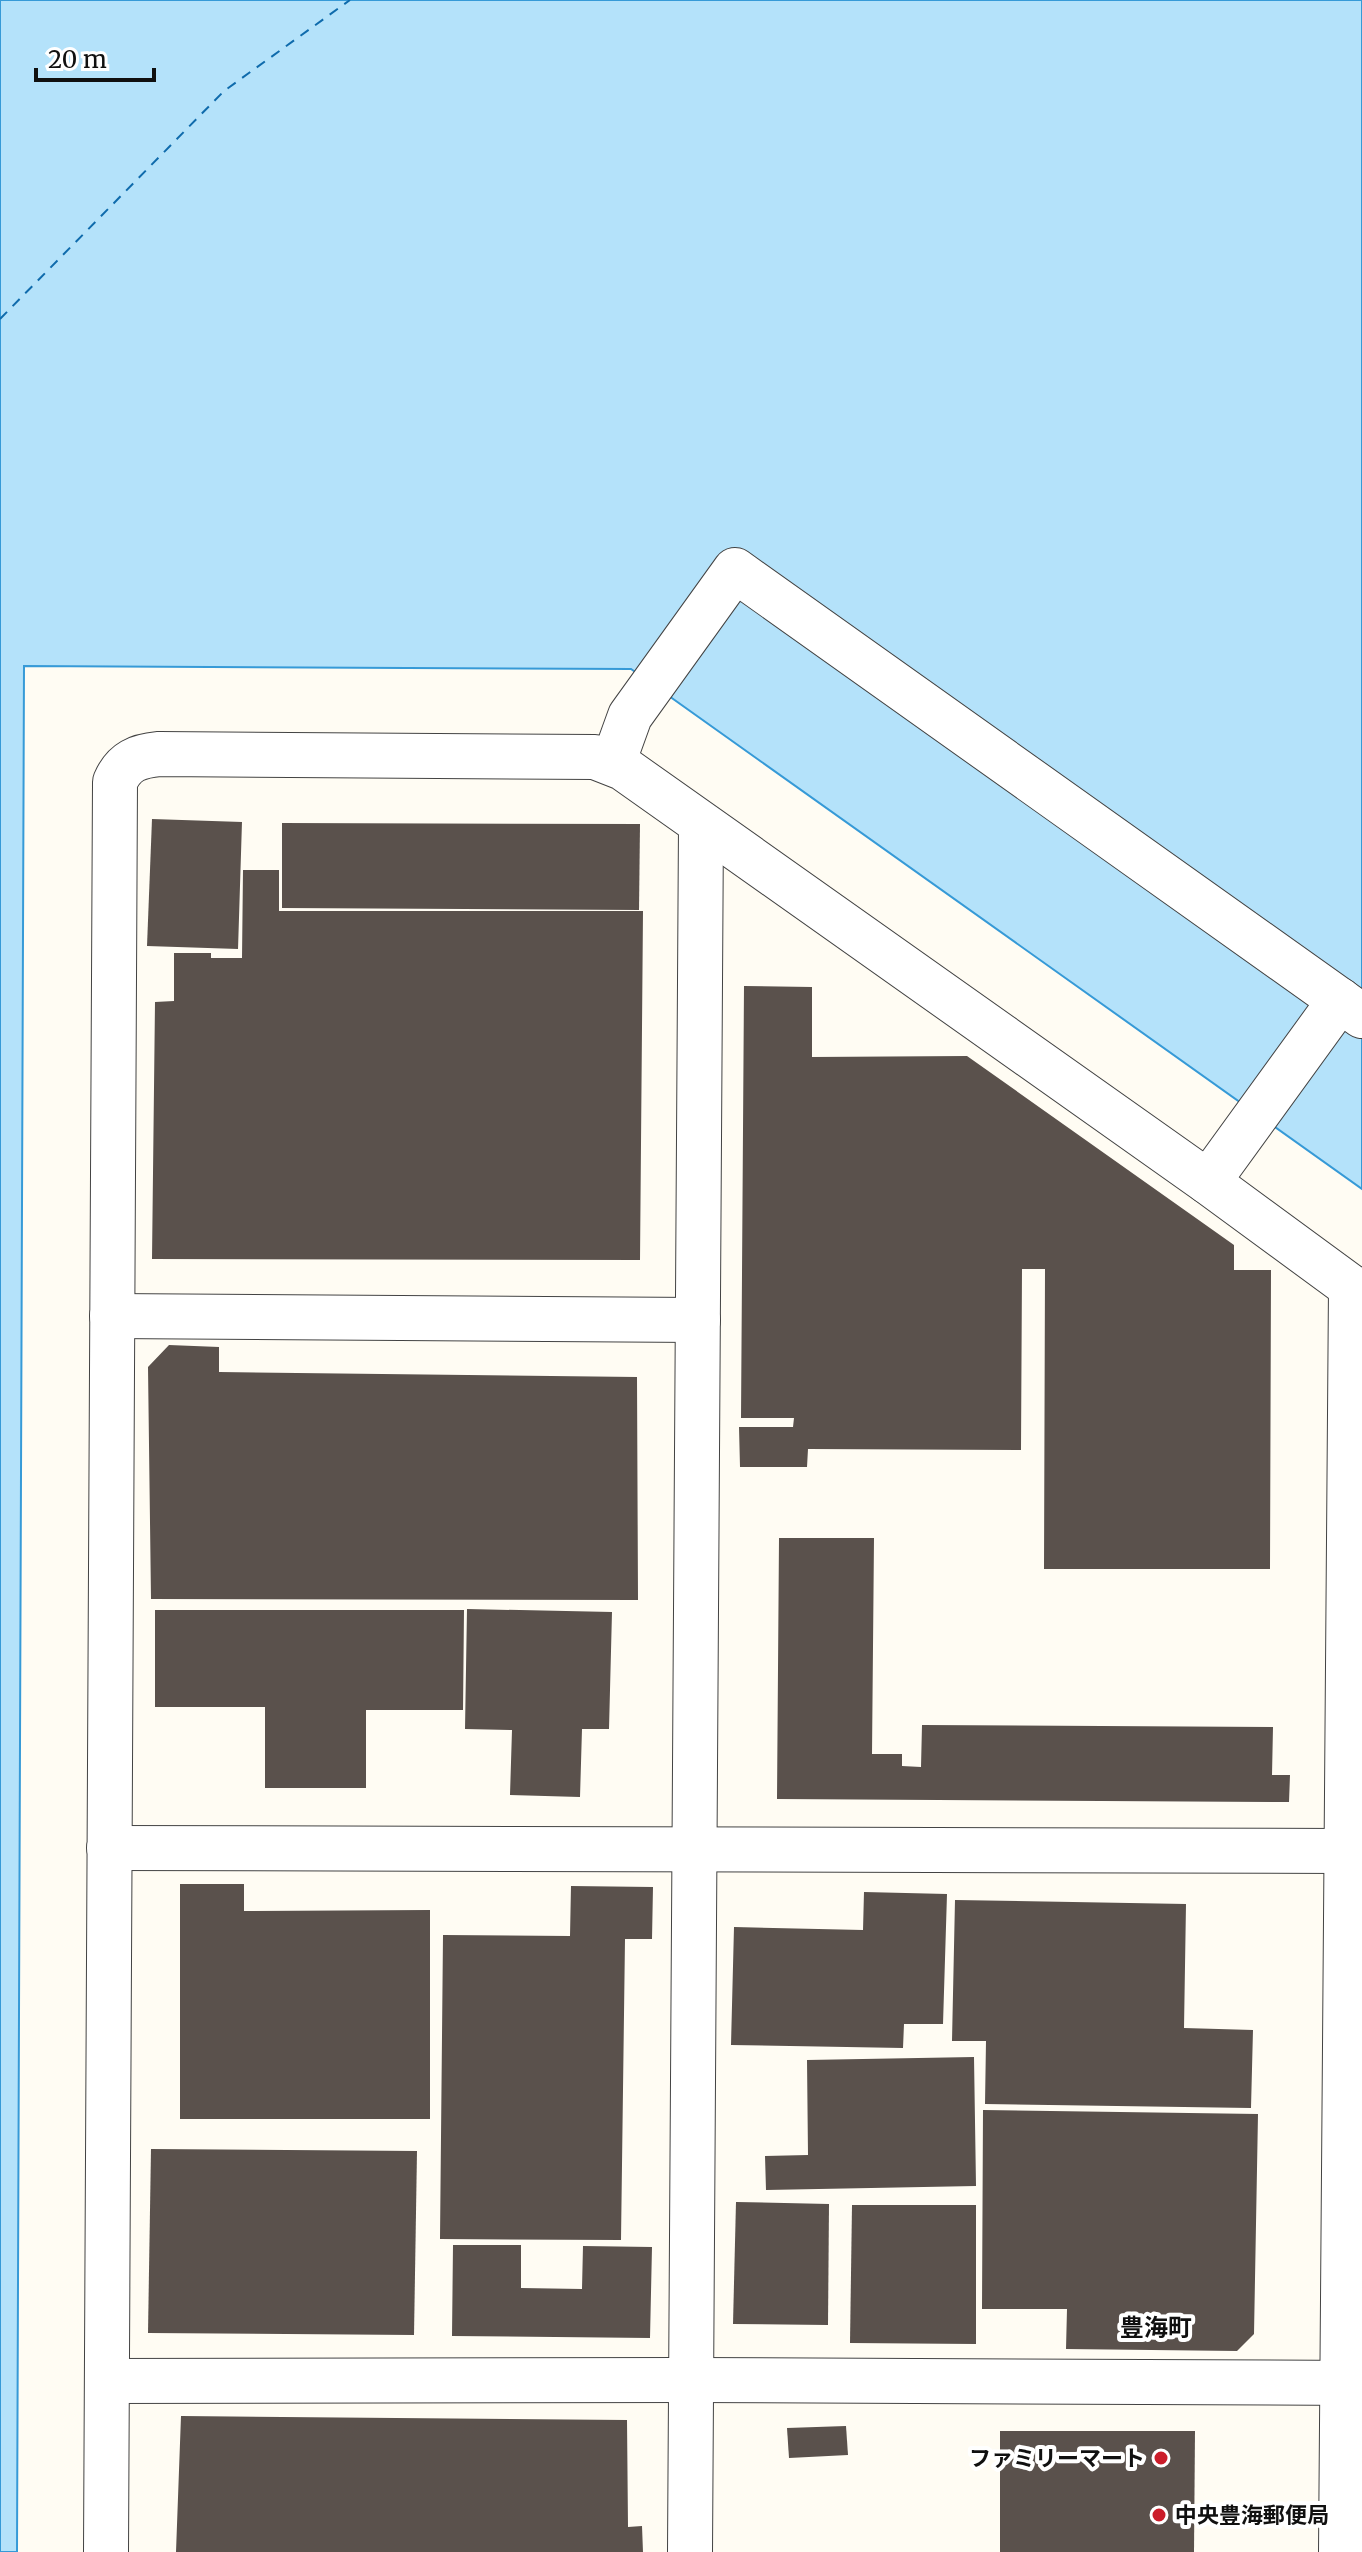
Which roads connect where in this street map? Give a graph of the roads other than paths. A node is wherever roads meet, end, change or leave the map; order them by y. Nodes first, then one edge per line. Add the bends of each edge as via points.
1 (613, 763) junction
2 (701, 825) junction
3 (1351, 1008) edge
4 (1208, 1182) junction
5 (1356, 1291) edge
6 (112, 1316) junction
7 (698, 1320) junction
8 (109, 1848) junction
9 (694, 1851) junction
10 (1345, 1851) junction
11 (691, 2380) junction
12 (107, 2381) junction
13 (1352, 2383) edge
14 (106, 2552) edge
15 (690, 2552) edge
16 (1341, 2552) edge

1 - 2 street
1 - 3 street via 630,716 735,570
1 - 6 street via 595,757 159,754 142,755 120,771 115,782
2 - 4 street
2 - 7 street
3 - 4 street
4 - 5 street
5 - 10 street
6 - 7 street
6 - 8 street
7 - 9 street
8 - 9 street
8 - 12 street
9 - 10 street
9 - 11 street
10 - 13 street
11 - 12 street
11 - 13 street
11 - 15 street
12 - 14 street
13 - 16 street

